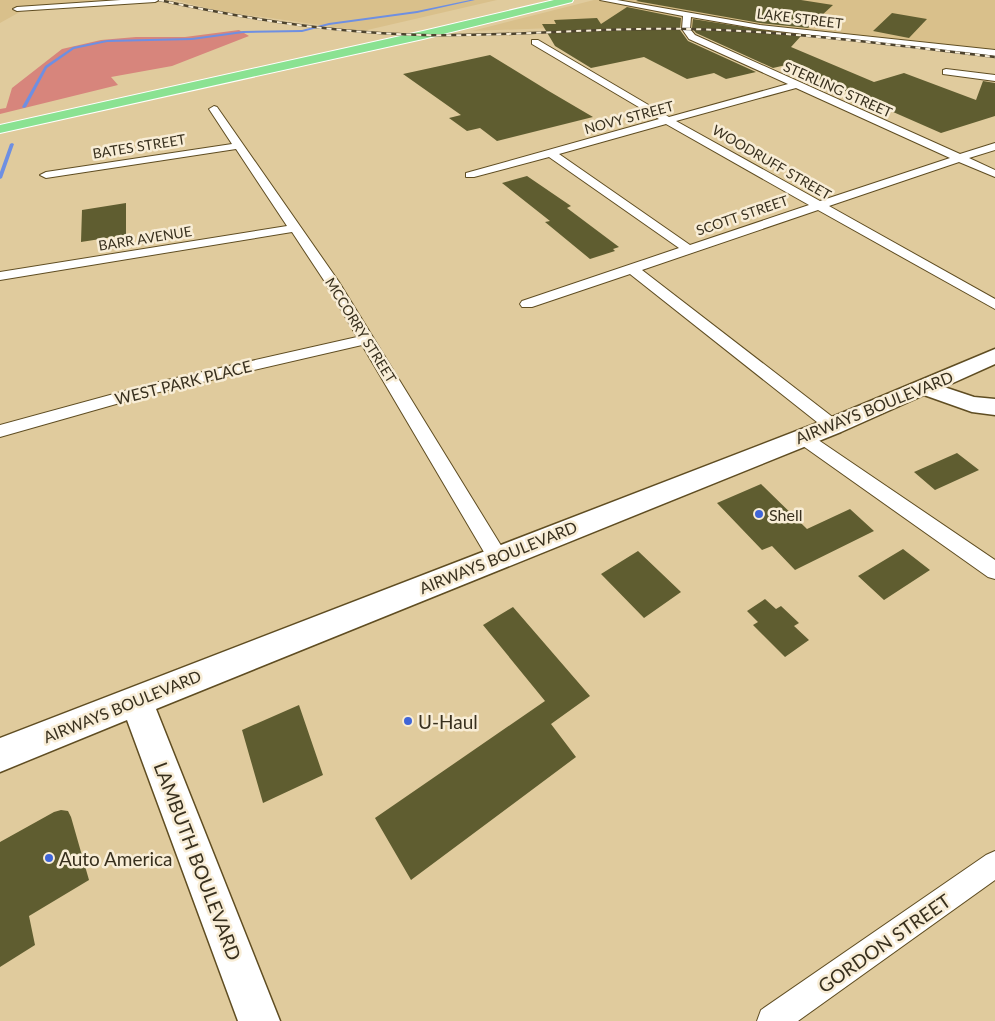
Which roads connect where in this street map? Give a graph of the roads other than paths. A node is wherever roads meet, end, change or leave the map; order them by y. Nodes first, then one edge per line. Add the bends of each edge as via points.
1 (155, 0) edge
2 (533, 0) edge
3 (568, 0) edge
4 (604, 0) edge
5 (17, 9) dead end
6 (687, 15) junction
7 (535, 42) dead end
8 (995, 53) edge
9 (946, 72) dead end
10 (995, 78) edge
11 (795, 85) junction
12 (214, 109) dead end
13 (668, 121) junction
14 (0, 123) edge
15 (0, 129) edge
16 (237, 146) junction
17 (995, 146) edge
18 (549, 152) junction
19 (959, 158) junction
20 (995, 174) edge
21 (46, 175) dead end
22 (470, 175) dead end
23 (817, 205) junction
24 (295, 228) junction
25 (688, 249) junction
26 (631, 268) junction
27 (0, 276) edge
28 (527, 304) dead end
29 (995, 305) edge
30 (367, 339) junction
31 (995, 356) edge
32 (925, 388) junction
33 (995, 407) edge
34 (833, 426) junction
35 (0, 431) edge
36 (802, 437) junction
37 (498, 558) junction
38 (995, 571) edge
39 (136, 700) junction
40 (0, 755) edge
41 (995, 864) edge
42 (259, 1021) edge
43 (772, 1021) edge

1 - 5 street
2 - 14 highway
3 - 15 highway
4 - 6 street, LAKE STREET
6 - 8 street, LAKE STREET via 804,32
6 - 11 street, STERLING STREET via 686,29 692,37
7 - 13 street, WOODRUFF STREET
9 - 10 street
11 - 13 street, NOVY STREET
11 - 19 street, STERLING STREET
12 - 16 street, MCCORRY STREET
13 - 18 street, NOVY STREET
13 - 23 street, WOODRUFF STREET
16 - 21 street, BATES STREET
16 - 24 street, MCCORRY STREET
17 - 19 street, SCOTT STREET
18 - 22 street, NOVY STREET
18 - 25 street
19 - 20 street, STERLING STREET
19 - 23 street, SCOTT STREET
23 - 25 street, SCOTT STREET
23 - 29 street, WOODRUFF STREET
24 - 27 street, BARR AVENUE
24 - 30 street, MCCORRY STREET
25 - 26 street, SCOTT STREET
26 - 28 street, SCOTT STREET
26 - 34 street
30 - 35 street, WEST PARK PLACE via 154,388
30 - 37 street, MCCORRY STREET
31 - 32 main road, AIRWAYS BOULEVARD
32 - 33 main road via 972,404
32 - 34 main road, AIRWAYS BOULEVARD
34 - 36 main road, AIRWAYS BOULEVARD
36 - 37 main road, AIRWAYS BOULEVARD
36 - 38 street
37 - 39 main road, AIRWAYS BOULEVARD
39 - 40 main road, AIRWAYS BOULEVARD
39 - 42 main road, LAMBUTH BOULEVARD
41 - 43 street, GORDON STREET

